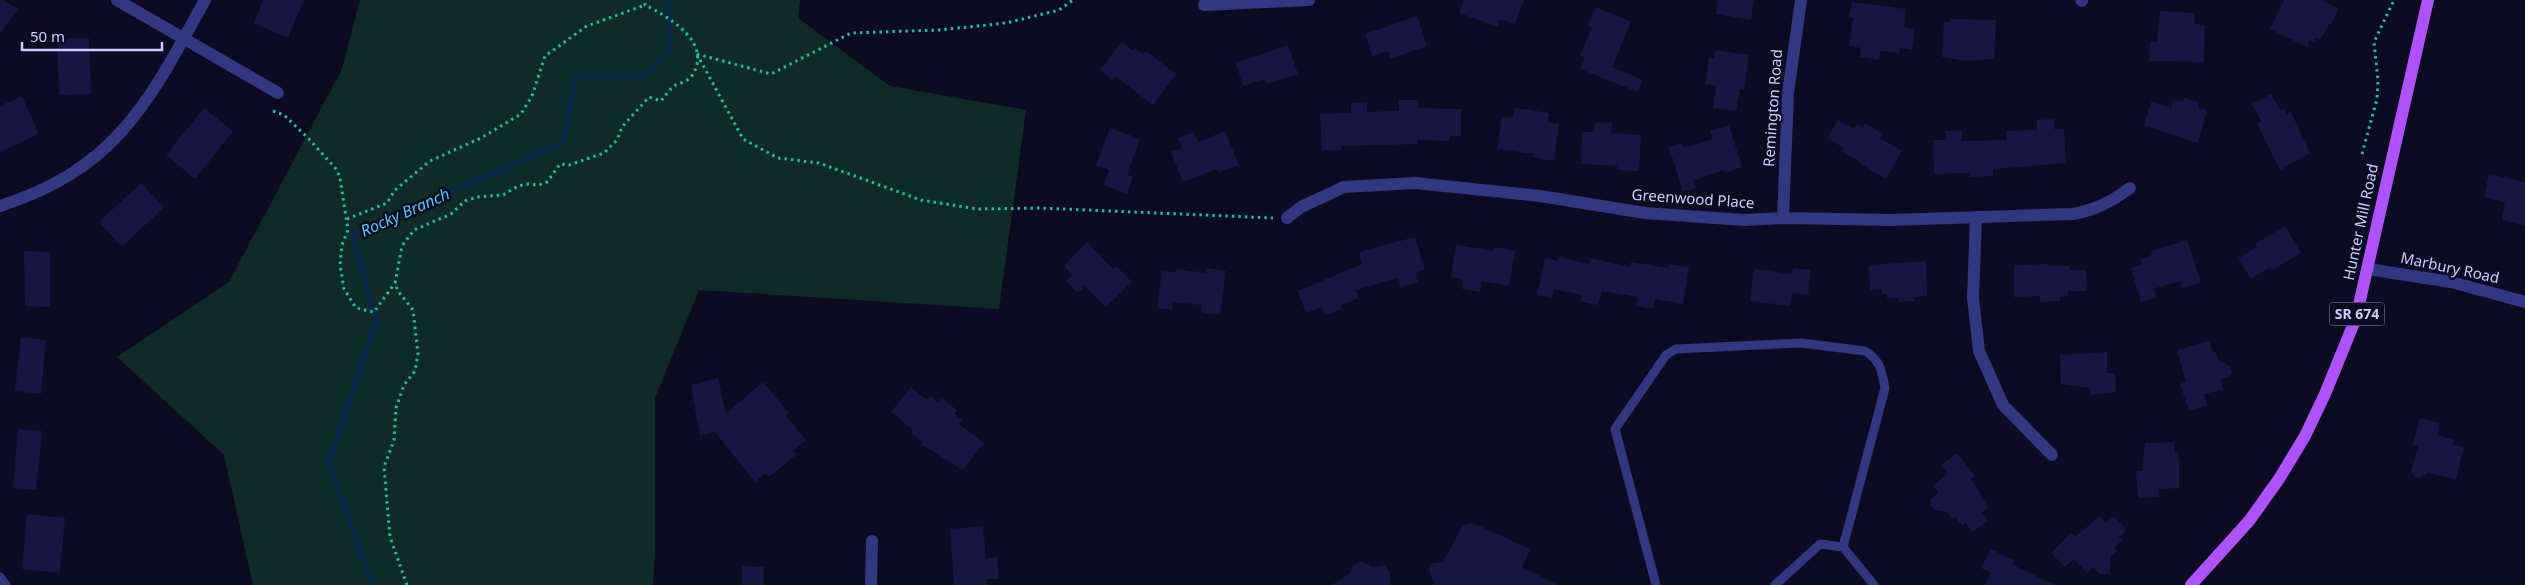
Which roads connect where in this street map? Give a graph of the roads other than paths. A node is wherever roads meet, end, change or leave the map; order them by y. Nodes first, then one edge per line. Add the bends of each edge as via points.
1 (117, 0) edge
2 (205, 0) edge
3 (1309, 0) edge
4 (1801, 0) edge
5 (2428, 0) edge
6 (1204, 5) dead end
7 (184, 38) junction
8 (278, 93) dead end
9 (2130, 188) dead end
10 (0, 206) edge
11 (1976, 217) junction
12 (1287, 218) road end
13 (1783, 218) junction
14 (2368, 269) junction
15 (2525, 302) edge
16 (2052, 454) dead end
17 (872, 541) dead end
18 (1843, 547) junction
19 (0, 577) edge
20 (6, 585) edge
21 (871, 585) edge
22 (1656, 585) edge
23 (1775, 585) edge
24 (1874, 585) edge
25 (2191, 585) edge

1 - 7 street
2 - 7 street
3 - 6 street
4 - 13 street, Remington Road via 1788,93
5 - 14 main road, Hunter Mill Road / SR 674
7 - 8 street
7 - 10 street via 141,109 92,160 65,179
9 - 11 street, Greenwood Place via 2094,210 2073,214
11 - 13 street, Greenwood Place
11 - 16 street via 1973,298 1979,351 2003,405
12 - 13 street, Greenwood Place via 1301,207 1344,187 1415,183 1540,196 1645,213 1744,220
14 - 15 street, Marbury Road via 2451,282
14 - 25 main road, Hunter Mill Road / SR 674 via 2356,318 2304,436 2279,479 2248,521
17 - 21 street
18 - 22 lane via 1885,388 1882,368 1873,356 1864,351 1801,343 1676,349 1666,355 1615,429
18 - 23 lane via 1820,544
18 - 24 lane
19 - 20 lane

